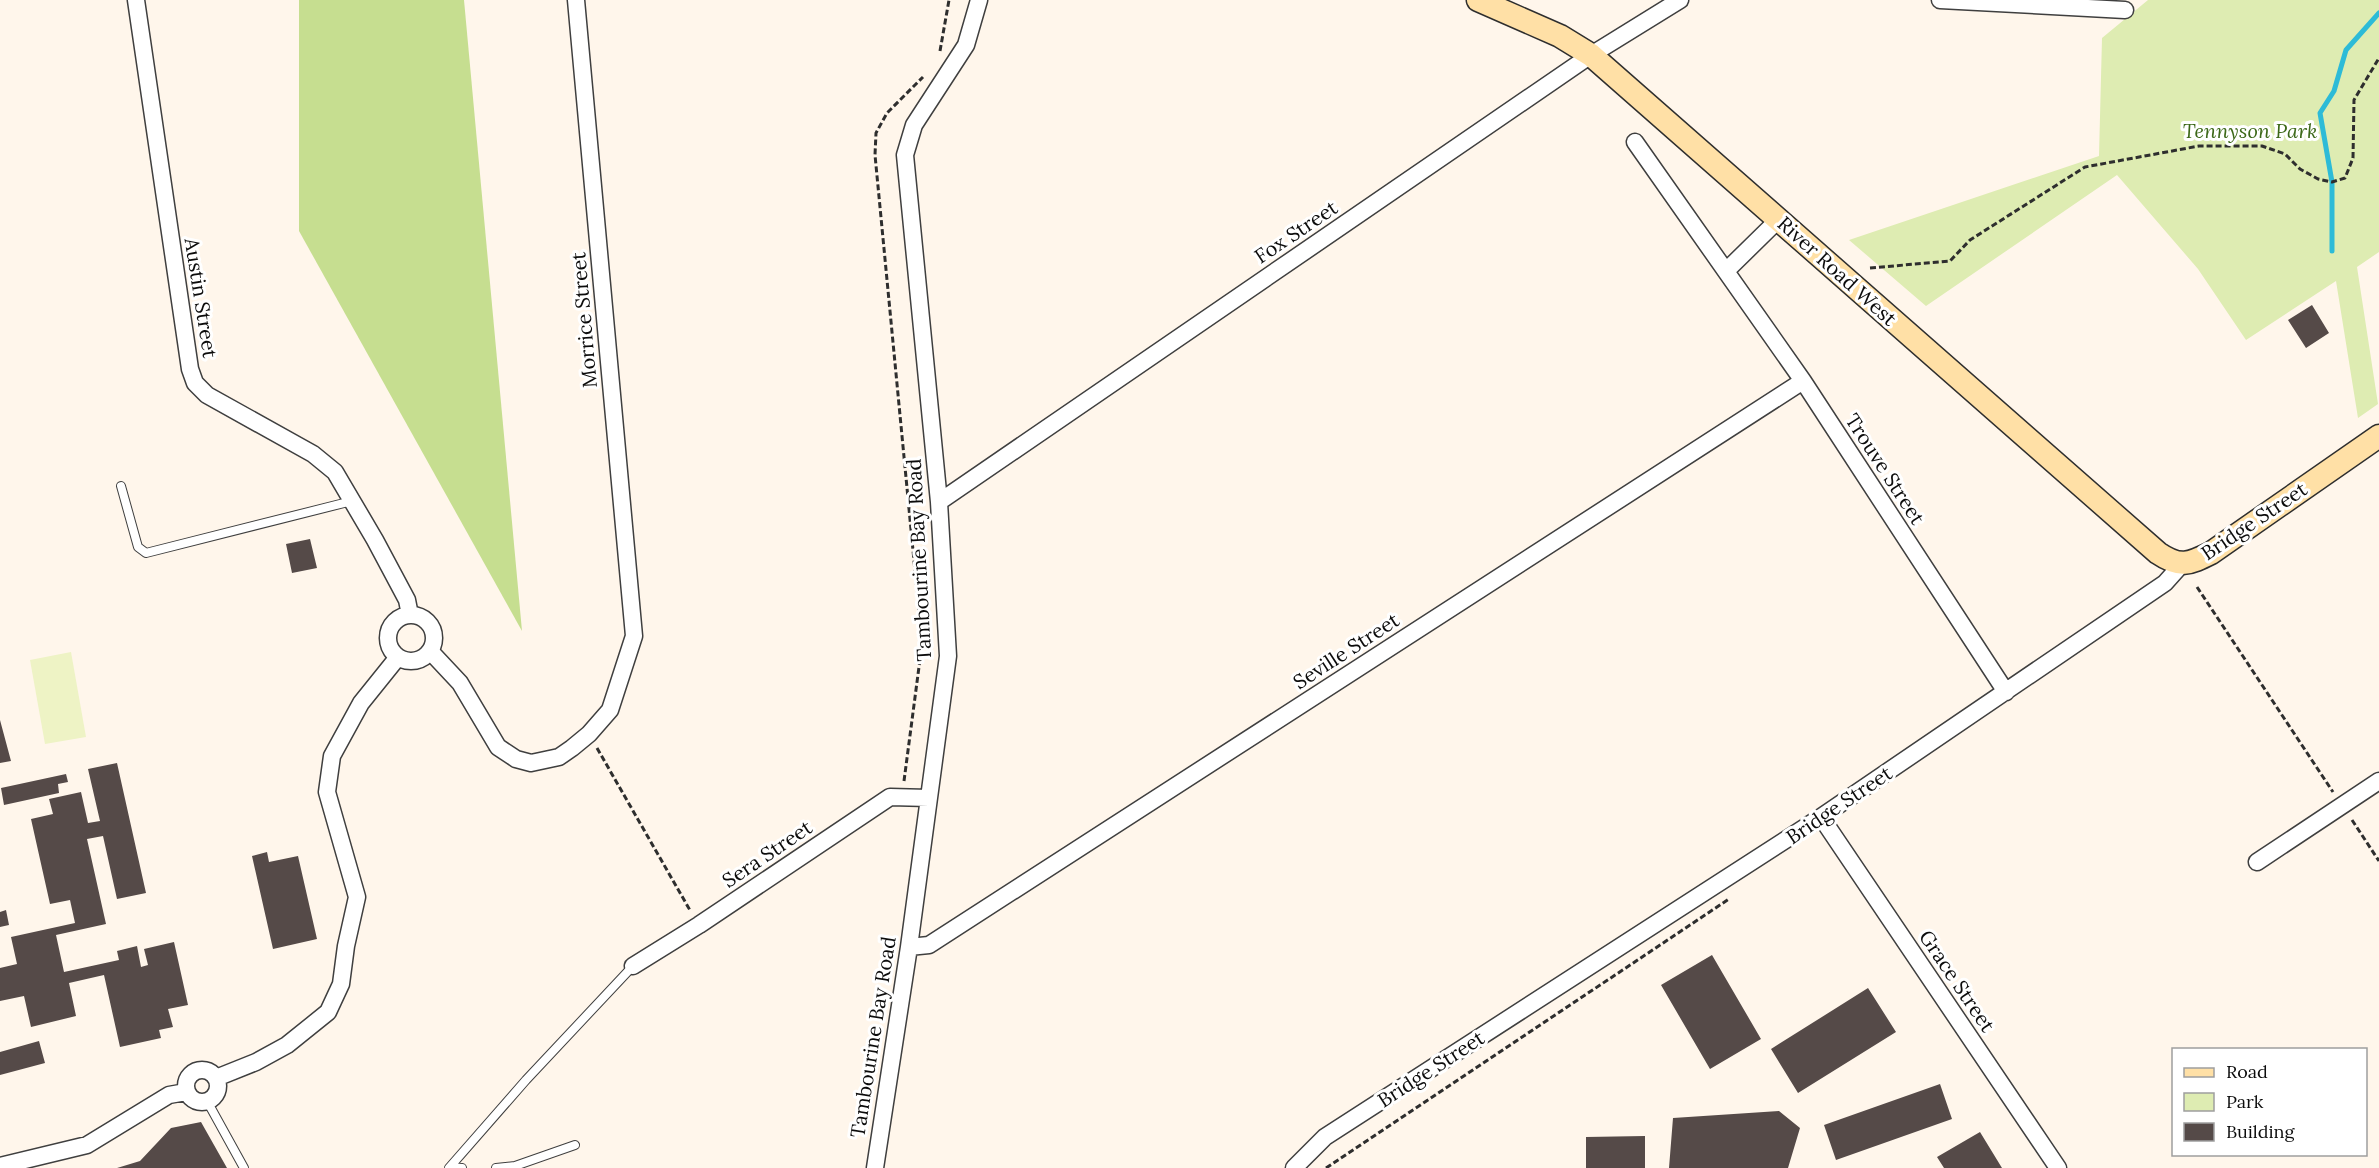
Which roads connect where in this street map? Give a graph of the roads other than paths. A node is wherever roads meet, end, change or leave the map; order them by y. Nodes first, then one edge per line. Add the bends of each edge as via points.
1 (136, 0) edge
2 (576, 0) edge
3 (979, 0) edge
4 (1478, 0) edge
5 (1680, 0) edge
6 (1940, 0) edge
7 (2125, 10) dead end
8 (1591, 55) junction
9 (1635, 142) dead end
10 (1779, 219) junction
11 (1726, 271) junction
12 (1803, 381) junction
13 (2379, 436) edge
14 (121, 486) dead end
15 (353, 501) junction
16 (939, 502) junction
17 (2182, 564) junction
18 (410, 615) junction
19 (430, 651) junction
20 (398, 657) junction
21 (2006, 692) junction
22 (2379, 782) edge
23 (929, 798) junction
24 (1821, 817) junction
25 (2257, 862) dead end
26 (909, 947) junction
27 (633, 966) joint
28 (216, 1078) junction
29 (186, 1092) junction
30 (207, 1101) junction
31 (575, 1145) dead end
32 (53, 1161) edge
33 (0, 1166) edge
34 (244, 1168) edge
35 (450, 1168) edge
36 (462, 1168) edge
37 (496, 1168) edge
38 (874, 1168) edge
39 (1294, 1168) edge
40 (2058, 1168) edge

1 - 15 street, Austin Street via 195,383 207,395 313,454 335,472
2 - 19 street, Morrice Street via 634,636 610,710 589,734 559,757 531,763 505,754 498,747 460,683
3 - 16 street, Tambourine Bay Road via 966,45 914,125 905,155
4 - 8 main road, River Road West via 1560,36
5 - 8 street, Fox Street
6 - 7 street
8 - 10 main road, River Road West
8 - 16 street, Fox Street
9 - 11 street, Trouve Street
10 - 11 street
10 - 17 main road, River Road West via 2158,553
11 - 12 street, Trouve Street
12 - 21 street, Trouve Street
12 - 26 street, Seville Street via 929,945
13 - 17 main road, Bridge Street via 2211,553
14 - 15 lane via 138,547 146,553
15 - 18 street, Austin Street via 406,600
16 - 23 street, Tambourine Bay Road via 948,656
17 - 21 street, Bridge Street via 2165,583
18 - 19 street via 429,624 434,638
18 - 20 street via 397,620 389,632 389,646
19 - 20 street via 417,660
20 - 28 street via 361,703 332,756 327,792 357,897 341,984 328,1012 287,1045
21 - 24 street, Bridge Street
22 - 25 street
23 - 26 street, Tambourine Bay Road
23 - 27 street, Sera Street via 890,796
24 - 39 street, Bridge Street via 1325,1137
24 - 40 street, Grace Street
26 - 38 street, Tambourine Bay Road
27 - 35 lane
28 - 29 street via 204,1069 193,1072 186,1081
28 - 30 street via 217,1092
29 - 30 street via 193,1100
29 - 32 street via 169,1095
30 - 34 lane
31 - 37 lane via 514,1166
32 - 33 street
35 - 36 lane

